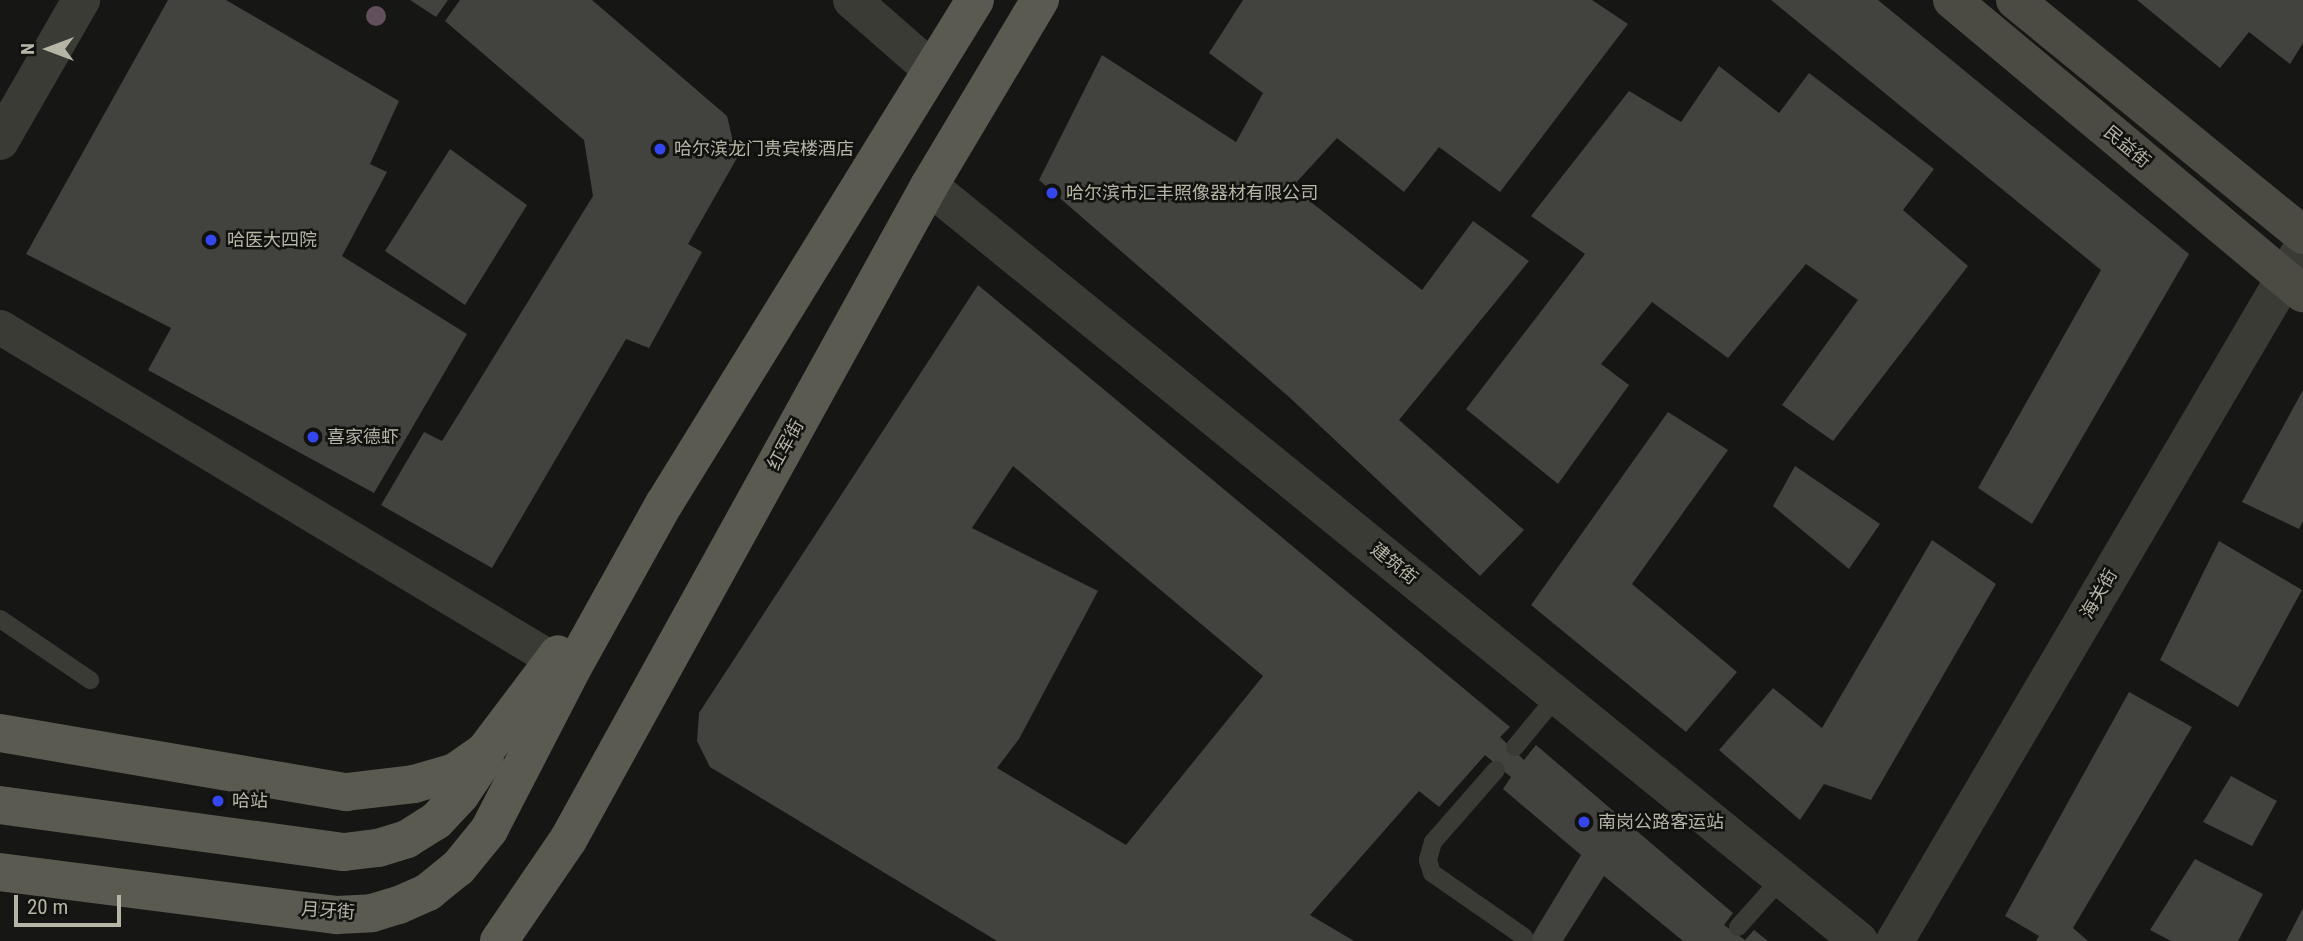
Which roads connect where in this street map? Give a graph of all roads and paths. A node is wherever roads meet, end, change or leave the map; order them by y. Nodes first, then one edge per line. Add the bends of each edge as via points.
1 (81, 0) edge
2 (852, 0) edge
3 (975, 0) edge
4 (1040, 0) edge
5 (1952, 0) edge
6 (2015, 0) edge
7 (932, 70) junction
8 (0, 141) edge
9 (929, 186) junction
10 (2303, 235) edge
11 (2297, 273) edge
12 (0, 327) edge
13 (0, 619) edge
14 (563, 664) junction
15 (90, 680) dead end
16 (1557, 696) junction
17 (507, 724) junction
18 (0, 733) edge
19 (1515, 747) dead end
20 (1496, 770) dead end
21 (0, 805) edge
22 (0, 872) edge
23 (1782, 878) junction
24 (1738, 927) dead end
25 (1524, 937) dead end
26 (499, 941) edge
27 (1859, 941) edge
28 (1895, 941) edge

1 - 8 street
2 - 7 street
3 - 7 main road
4 - 9 main road, 红军街
5 - 11 main road, 民益街
6 - 10 main road
7 - 14 main road
9 - 16 street, 建筑街
9 - 26 main road, 红军街 via 568,840
11 - 28 street, 海关街
12 - 14 street
13 - 15 lane
14 - 17 main road
14 - 22 main road, 月牙街 via 489,830 458,868 428,892 398,905 372,913 337,915
16 - 19 lane
16 - 23 street, 建筑街
17 - 18 main road via 485,751 455,772 346,792
17 - 21 main road via 461,794 436,821 408,839 378,848 344,852
20 - 25 lane via 1433,842 1428,860 1432,873
23 - 24 lane
23 - 27 street, 建筑街

